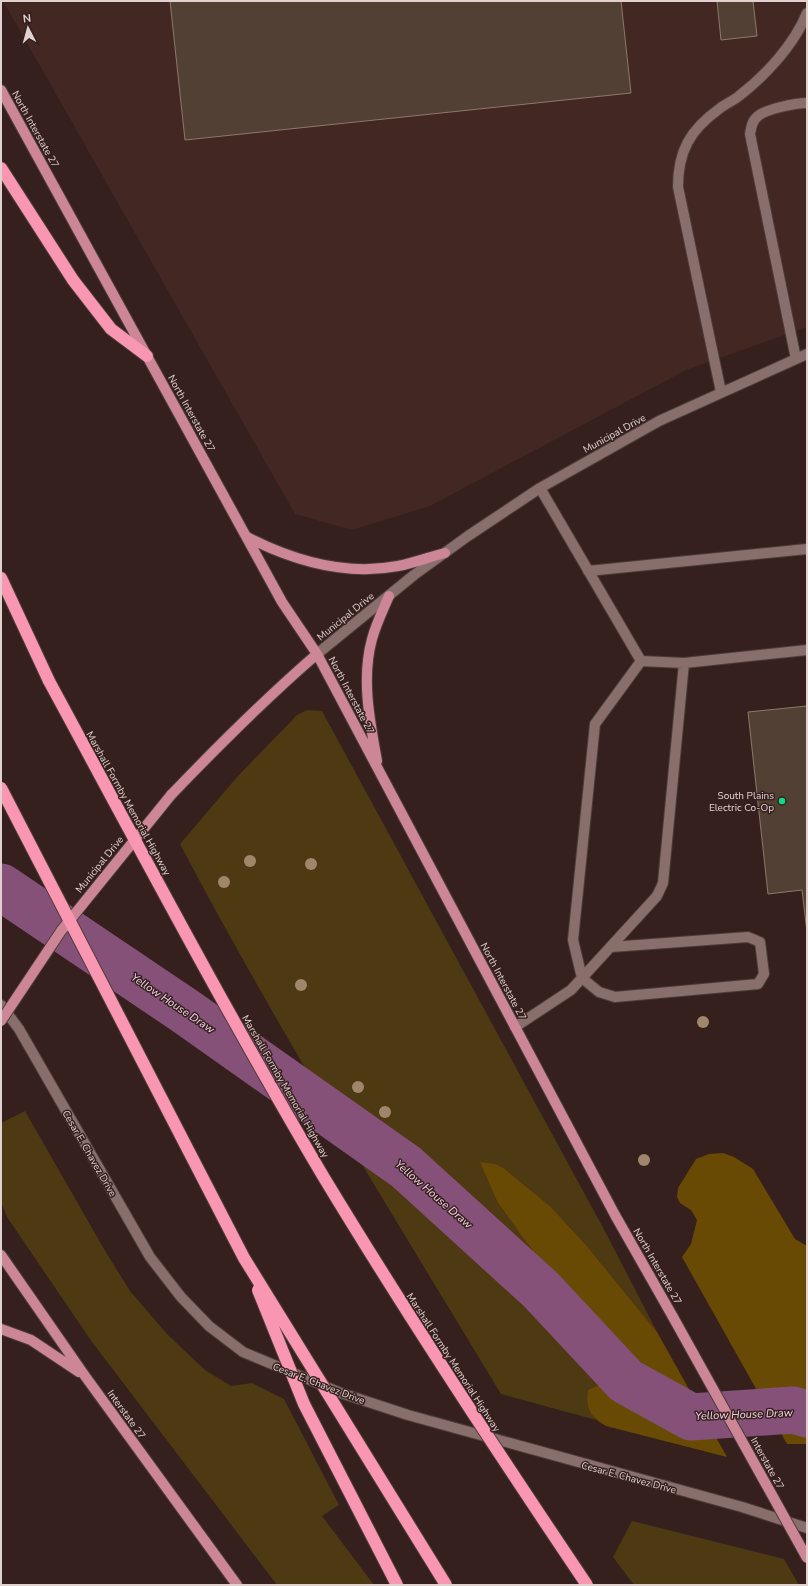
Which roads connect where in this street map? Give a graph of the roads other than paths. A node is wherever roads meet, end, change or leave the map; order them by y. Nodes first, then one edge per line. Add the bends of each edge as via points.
1 (807, 14) edge
2 (1, 90) edge
3 (807, 103) edge
4 (1, 168) edge
5 (807, 354) edge
6 (147, 356) junction
7 (796, 358) junction
8 (721, 392) junction
9 (540, 488) junction
10 (246, 537) junction
11 (807, 549) edge
12 (445, 553) junction
13 (588, 571) junction
14 (1, 578) edge
15 (389, 596) junction
16 (807, 650) edge
17 (317, 654) junction
18 (641, 661) junction
19 (684, 663) junction
20 (380, 773) junction
21 (1, 788) edge
22 (611, 947) junction
23 (582, 978) junction
24 (1, 1005) edge
25 (1, 1021) edge
26 (515, 1027) junction
27 (1, 1255) edge
28 (244, 1258) junction
29 (673, 1317) joint
30 (1, 1329) edge
31 (85, 1376) junction
32 (807, 1528) edge
33 (807, 1558) edge
34 (237, 1585) edge
35 (397, 1585) edge
36 (446, 1585) edge
37 (587, 1585) edge

1 - 8 street via 785,52 758,80 700,124 681,156 678,187
2 - 6 main road, North Interstate 27
3 - 7 street via 768,111 757,117 751,125 750,134
4 - 6 highway via 77,286 111,329
5 - 7 street, Municipal Drive
6 - 10 main road, North Interstate 27
7 - 8 street, Municipal Drive
8 - 9 street, Municipal Drive via 659,421
9 - 12 street, Municipal Drive
9 - 13 street
10 - 12 main road via 271,550 322,565 348,569 398,566
10 - 17 main road, North Interstate 27 via 282,602
11 - 13 street
12 - 15 street, Municipal Drive
13 - 18 street
14 - 37 highway, Marshall Formby Memorial Highway, bridge via 49,681 242,1036 419,1332
15 - 17 street, Municipal Drive
15 - 20 main road via 372,640 368,665 370,724
16 - 19 street
17 - 20 main road, North Interstate 27
17 - 25 main road, Municipal Drive, bridge via 240,724 171,795 61,931
18 - 19 street
18 - 23 street via 595,724 573,940
19 - 22 street via 663,883 657,896
20 - 26 main road, North Interstate 27
21 - 28 highway, bridge
22 - 23 street
22 - 23 street via 748,937 760,942 764,974 758,984 615,997 599,992
23 - 26 street via 571,990
24 - 32 street, Cesar E. Chavez Drive via 19,1029 150,1257 181,1297 209,1326 244,1352 341,1393 408,1415 742,1507
26 - 29 main road, North Interstate 27 via 615,1215
27 - 31 main road, Interstate 27
28 - 35 highway, bridge via 304,1404
28 - 36 highway, bridge
29 - 33 main road, Interstate 27, bridge
30 - 31 main road via 31,1340
31 - 34 main road, Interstate 27

